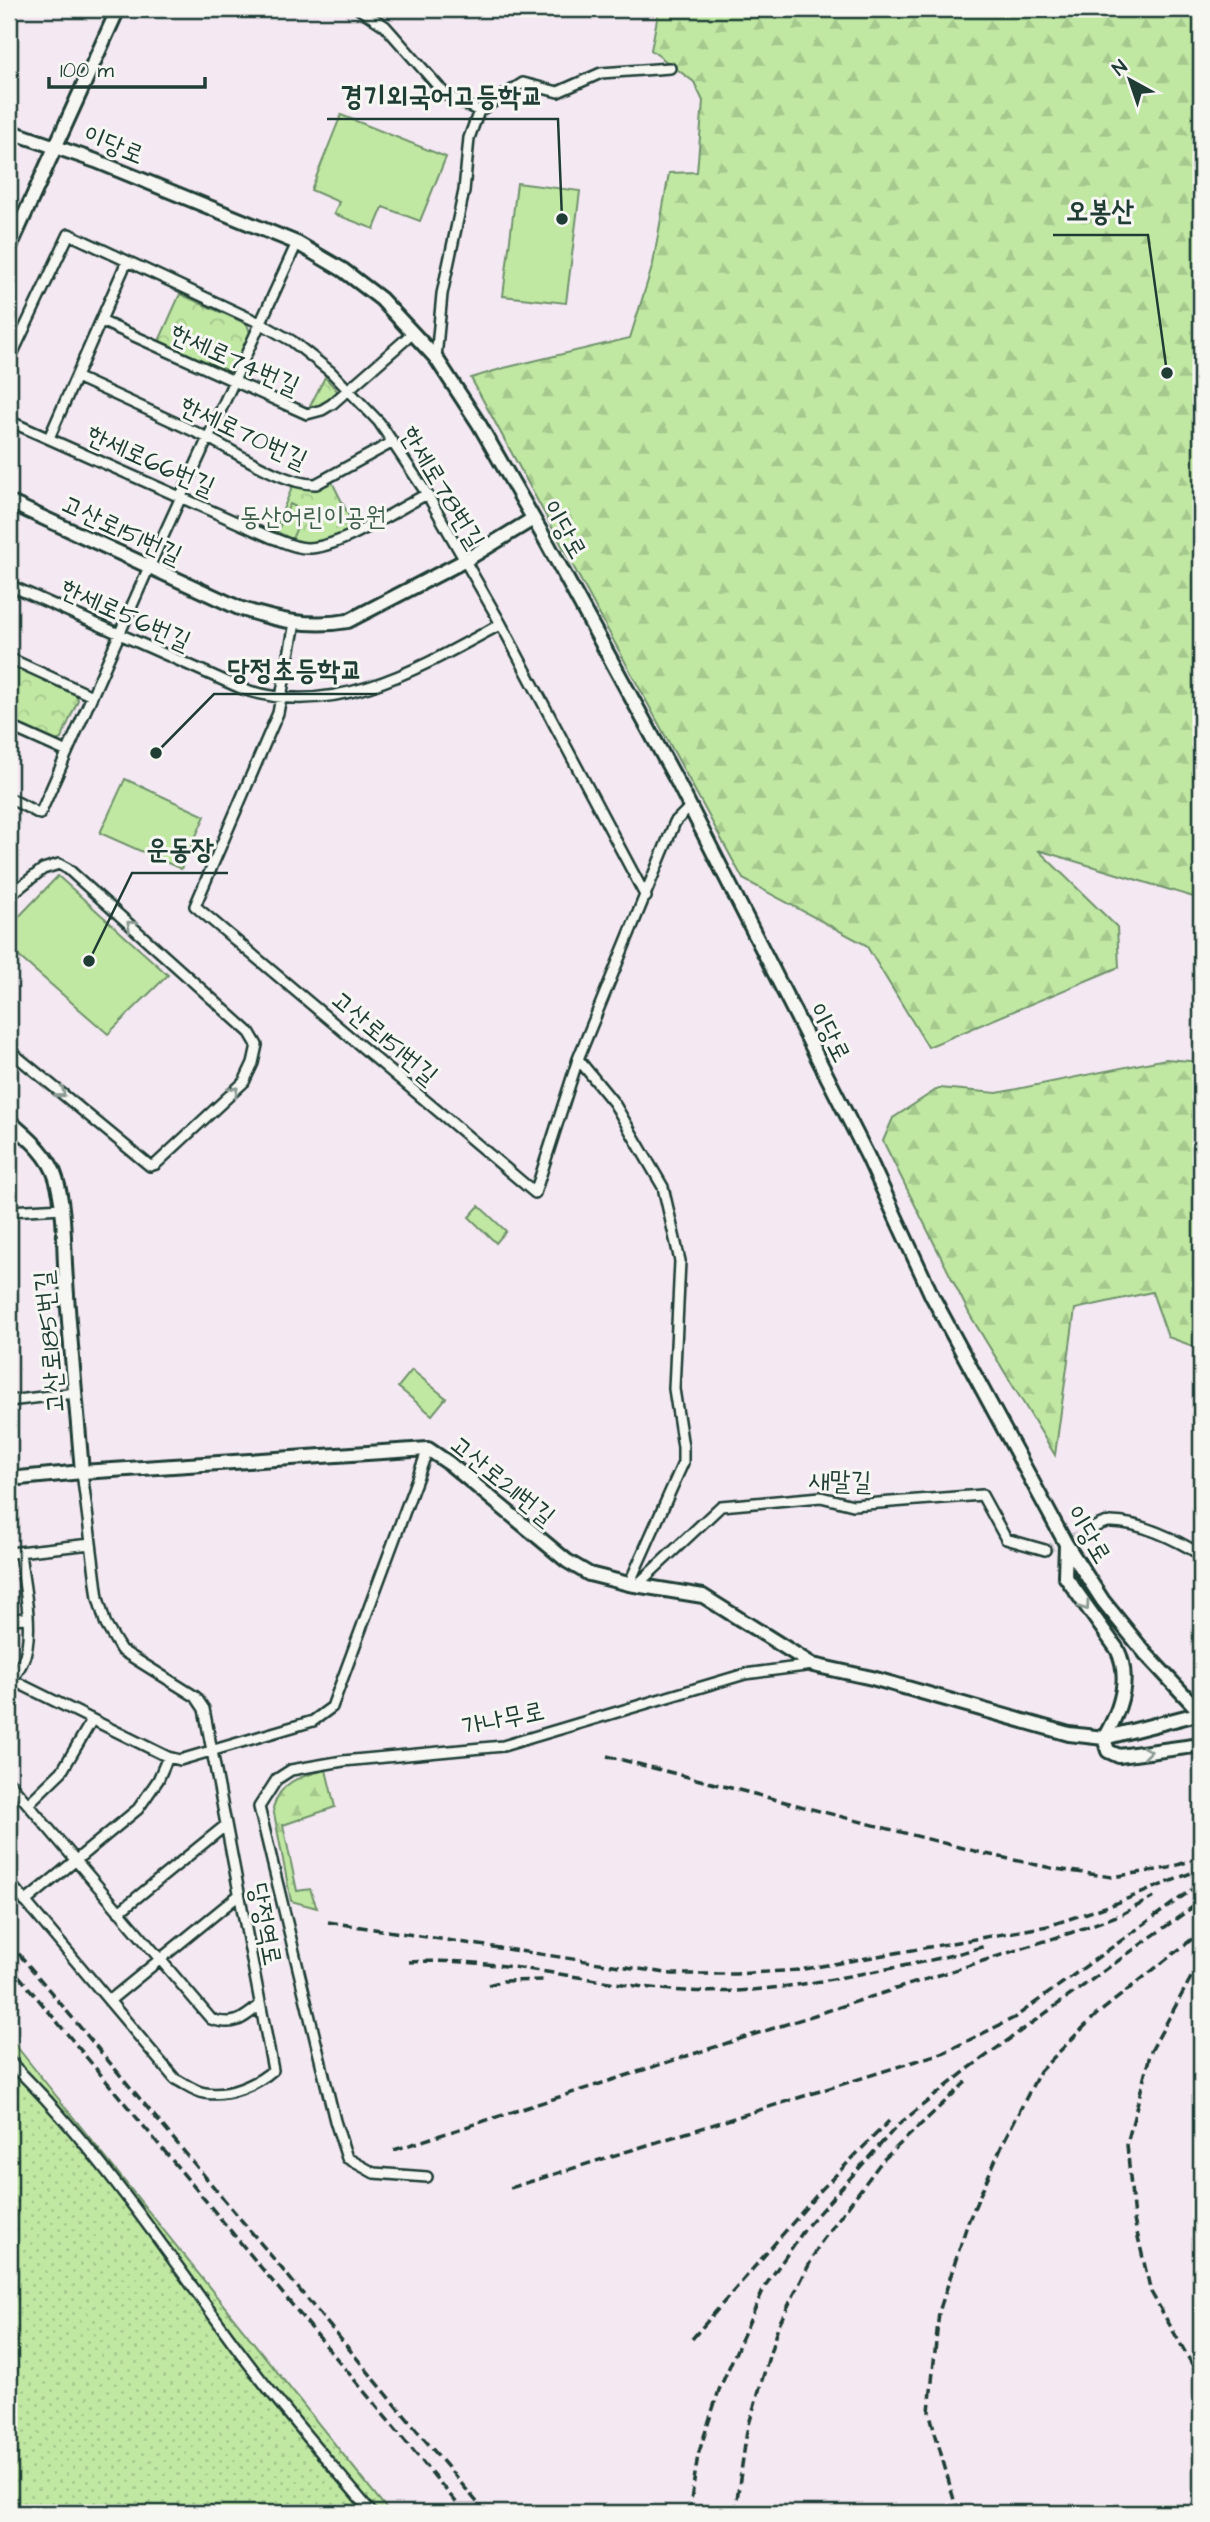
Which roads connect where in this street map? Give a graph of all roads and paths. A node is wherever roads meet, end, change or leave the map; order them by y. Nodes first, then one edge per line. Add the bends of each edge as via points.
1 (118, 9) edge
2 (359, 9) edge
3 (670, 68) dead end
4 (479, 111) junction
5 (9, 131) edge
6 (56, 146) junction
7 (297, 243) junction
8 (9, 249) edge
9 (127, 261) junction
10 (100, 321) junction
11 (261, 323) junction
12 (413, 333) junction
13 (436, 358) junction
14 (9, 361) edge
15 (76, 377) junction
16 (234, 381) junction
17 (348, 390) junction
18 (9, 421) edge
19 (49, 438) junction
20 (208, 438) junction
21 (393, 442) junction
22 (427, 494) junction
23 (181, 497) junction
24 (9, 502) edge
25 (533, 519) junction
26 (464, 561) junction
27 (149, 567) junction
28 (9, 585) edge
29 (295, 623) junction
30 (501, 624) junction
31 (119, 635) junction
32 (9, 657) edge
33 (92, 696) junction
34 (283, 698) junction
35 (9, 726) edge
36 (67, 752) junction
37 (9, 798) edge
38 (690, 807) junction
39 (9, 896) edge
40 (646, 897) junction
41 (9, 1050) edge
42 (578, 1059) junction
43 (9, 1121) edge
44 (63, 1208) junction
45 (9, 1211) edge
46 (75, 1393) junction
47 (9, 1401) edge
48 (428, 1449) junction
49 (82, 1472) junction
50 (9, 1479) edge
51 (1089, 1530) tunnel mouth
52 (91, 1544) junction
53 (1066, 1544) junction
54 (1045, 1550) tunnel mouth
55 (20, 1552) junction
56 (9, 1553) edge
57 (1201, 1555) edge
58 (633, 1584) junction
59 (27, 1618) junction
60 (9, 1619) edge
61 (813, 1665) junction
62 (11, 1682) edge
63 (1201, 1713) edge
64 (92, 1720) junction
65 (1104, 1738) junction
66 (1201, 1745) edge
67 (213, 1751) junction
68 (168, 1758) junction
69 (9, 1782) edge
70 (28, 1804) junction
71 (226, 1825) junction
72 (76, 1861) junction
73 (9, 1882) edge
74 (239, 1895) junction
75 (25, 1902) junction
76 (119, 1912) junction
77 (160, 1960) junction
78 (109, 2001) junction
79 (260, 2005) junction
80 (9, 2061) edge
81 (428, 2176) dead end
82 (372, 2513) edge

1 - 6 street
2 - 4 street via 385,26 445,94
3 - 4 street via 601,73 558,92 523,83
4 - 13 street via 469,138 464,191 442,294
5 - 6 street, 이당로
6 - 7 street, 이당로
6 - 8 street
7 - 11 street
7 - 12 street, 이당로 via 381,299
9 - 10 street, 한세로66번길
9 - 11 street, 한세로78번길
9 - 14 street, 한세로78번길 via 69,234
10 - 15 street, 한세로66번길
10 - 16 street, 한세로74번길
11 - 16 street
11 - 17 street, 한세로78번길 via 303,347
12 - 13 street, 이당로
12 - 17 street
13 - 25 street, 이당로
15 - 19 street, 한세로66번길
15 - 20 street, 한세로70번길
16 - 17 street, 한세로74번길 via 307,414 322,410
16 - 20 street
17 - 21 street, 한세로78번길
18 - 19 street, 한세로66번길
19 - 23 street, 한세로66번길
20 - 21 street, 한세로70번길 via 308,484 316,484
20 - 23 street
21 - 22 street, 한세로78번길
22 - 23 street, 한세로66번길 via 343,539 305,548
22 - 26 street, 한세로78번길
23 - 27 street
24 - 27 street, 고산로151번길
25 - 26 street, 고산로151번길
25 - 38 street, 이당로
26 - 29 street, 고산로151번길 via 348,621
26 - 30 street, 한세로78번길
27 - 29 street, 고산로151번길 via 239,608
27 - 31 street
28 - 31 street, 한세로56번길
29 - 34 street, 고산로151번길
30 - 34 street, 한세로56번길 via 378,686 320,698
30 - 40 street, 한세로78번길
31 - 33 street
31 - 34 street, 한세로56번길 via 243,689
32 - 33 street
33 - 36 street
34 - 42 street, 고산로151번길 via 195,906 535,1193
35 - 36 street
36 - 37 street via 40,814
38 - 40 street, 고산로151번길 via 674,822
38 - 53 street, 이당로 via 868,1157 932,1296
41 -> 39 street via 149,1166 244,1082 257,1045 250,1033 68,869 59,864 43,869
40 - 42 street, 고산로151번길
42 - 58 street via 614,1103 663,1187 680,1261 674,1389 683,1463
43 - 44 street, 고산로185번길 via 50,1165
44 - 45 street
44 - 46 street, 고산로185번길
46 - 47 street
46 - 49 street, 고산로185번길
48 - 49 street, 고산로211번길
48 - 58 street, 고산로211번길 via 567,1561 589,1574
48 - 67 street via 332,1707 313,1721
49 - 50 street, 고산로211번길
49 - 52 street, 당정역로
51 - 57 street via 1108,1521 1144,1528
52 - 55 street
52 - 67 street, 당정역로 via 106,1625 121,1650 197,1697
53 - 63 street, 이당로 via 1103,1601
53 -> 65 street via 1065,1576 1123,1662 1120,1703
54 - 58 street, 새말길 via 1006,1539 982,1495 853,1505 821,1497 721,1506
55 - 56 street
55 - 59 street
58 - 61 street, 고산로211번길 via 703,1596
59 - 60 street
59 - 62 street via 27,1647
61 - 65 street, 가나무로 via 1069,1734
61 - 81 street, 가나무로 via 745,1674 503,1746 343,1761 291,1770 277,1779 259,1807 347,2158 374,2173
62 - 64 street
63 - 65 street, 가나무로
64 - 68 street
64 - 70 street via 62,1772
65 -> 66 street via 1108,1751 1119,1756
67 - 68 street via 180,1760
67 - 71 street, 당정역로
68 - 72 street via 138,1809
69 - 70 street
70 - 72 street
71 - 74 street, 당정역로
71 - 76 street
72 - 75 street
72 - 76 street
73 - 75 street, 당정역로
74 - 77 street
74 - 79 street, 당정역로
75 - 78 street, 당정역로
76 - 77 street
77 - 78 street
77 - 79 street via 211,2019 223,2024 242,2020
78 - 79 street, 당정역로 via 174,2079 205,2093 240,2090 273,2070
80 - 82 street via 102,2165 240,2352

